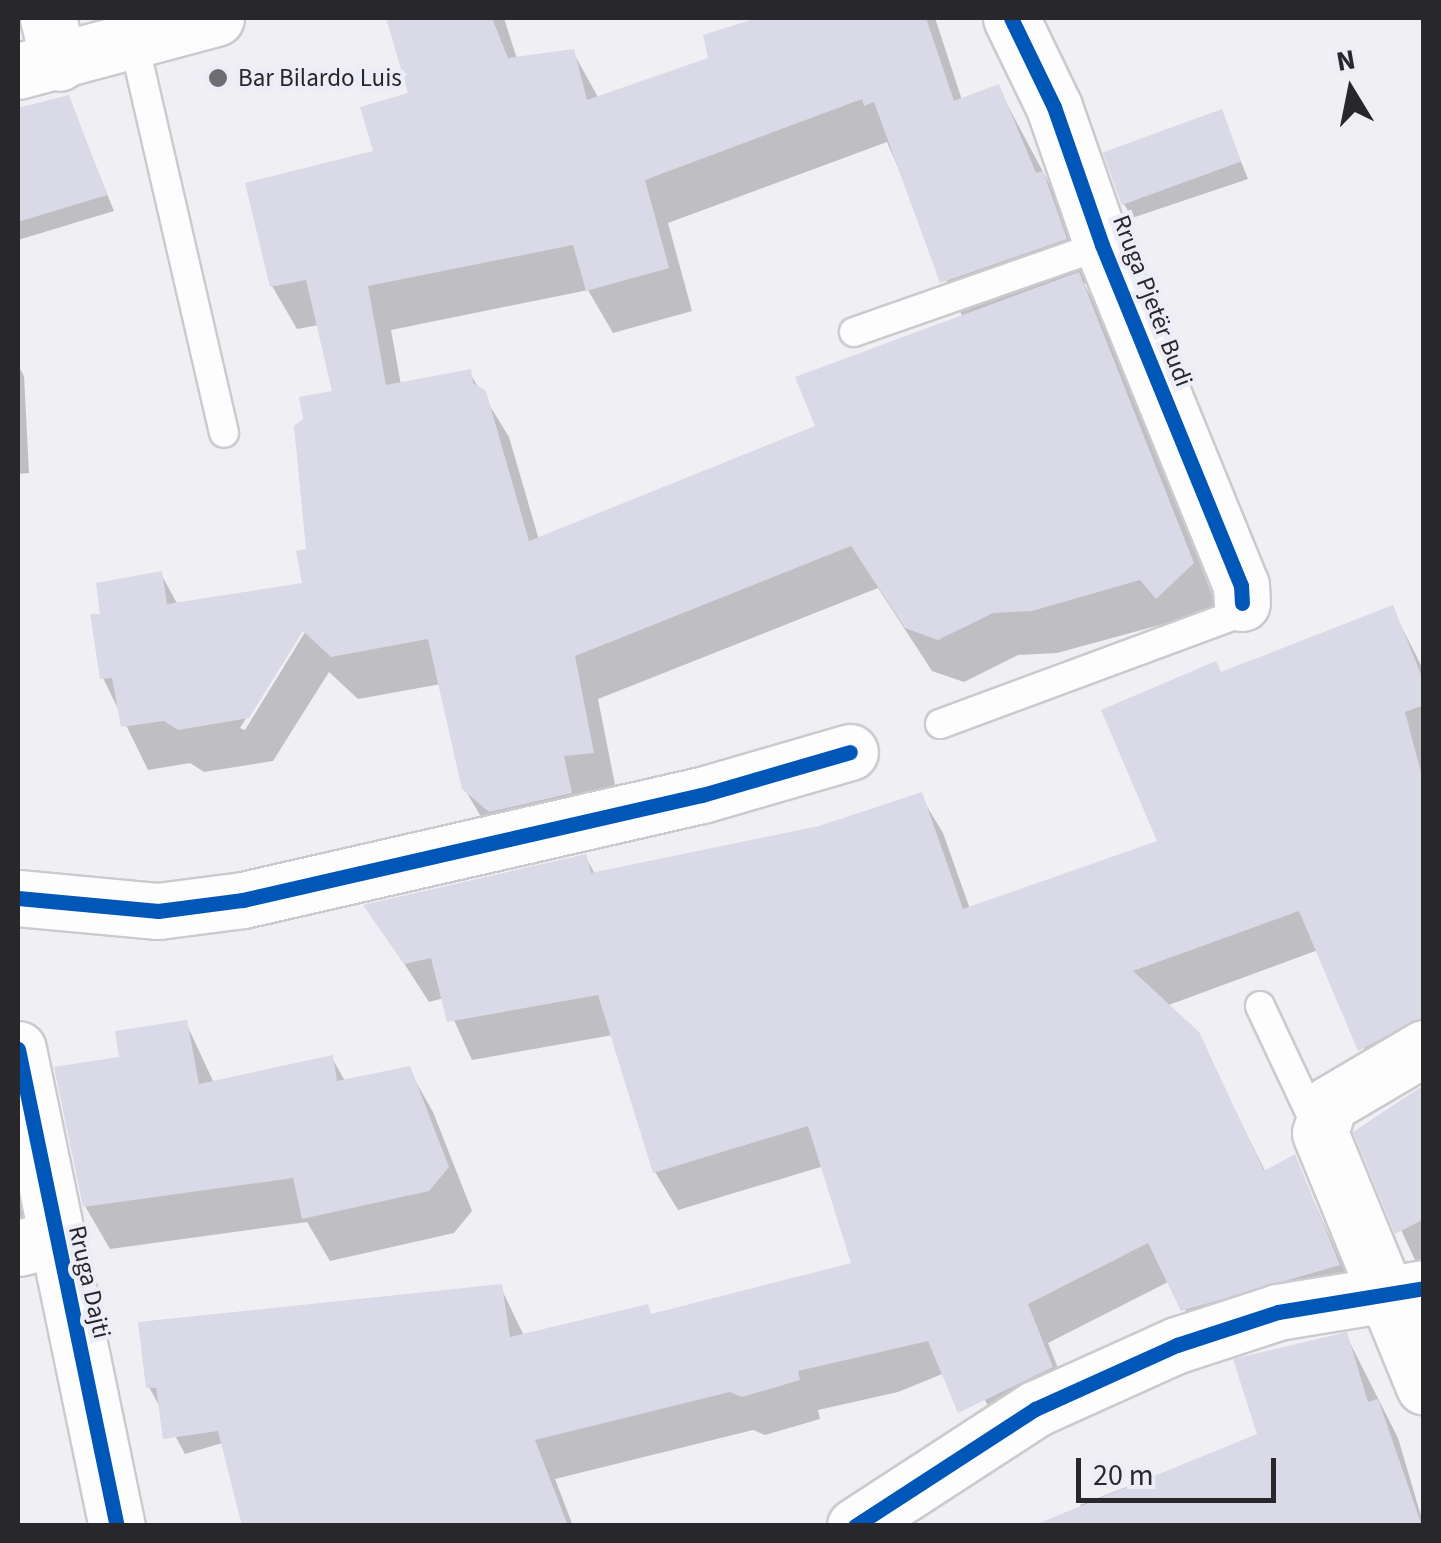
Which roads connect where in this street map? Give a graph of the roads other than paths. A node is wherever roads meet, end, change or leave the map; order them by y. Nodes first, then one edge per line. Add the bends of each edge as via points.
1 (216, 18) edge
2 (1011, 18) edge
3 (134, 43) junction
4 (41, 51) edge
5 (1102, 246) junction
6 (854, 332) dead end
7 (224, 433) dead end
8 (1242, 603) joint
9 (940, 724) dead end
10 (850, 752) dead end
11 (18, 898) edge
12 (1260, 1006) dead end
13 (1424, 1048) edge
14 (18, 1050) edge
15 (1320, 1133) junction
16 (36, 1243) edge
17 (1405, 1292) edge
18 (1424, 1386) edge
19 (117, 1526) edge
20 (856, 1526) edge

1 - 3 street
2 - 5 street, Rruga Pjetër Budi via 1054,107
3 - 4 street
3 - 7 lane
5 - 6 lane
5 - 8 street, Rruga Pjetër Budi via 1242,585
8 - 9 lane, Rruga Pjetër Budi via 1232,616
10 - 11 street via 702,795 243,900 158,912
12 - 15 lane
13 - 15 street via 1329,1104
14 - 16 street, Rruga Dajti
15 - 17 street
16 - 19 street, Rruga Dajti
17 - 18 street
17 - 20 street via 1278,1312 1099,1378 984,1438

